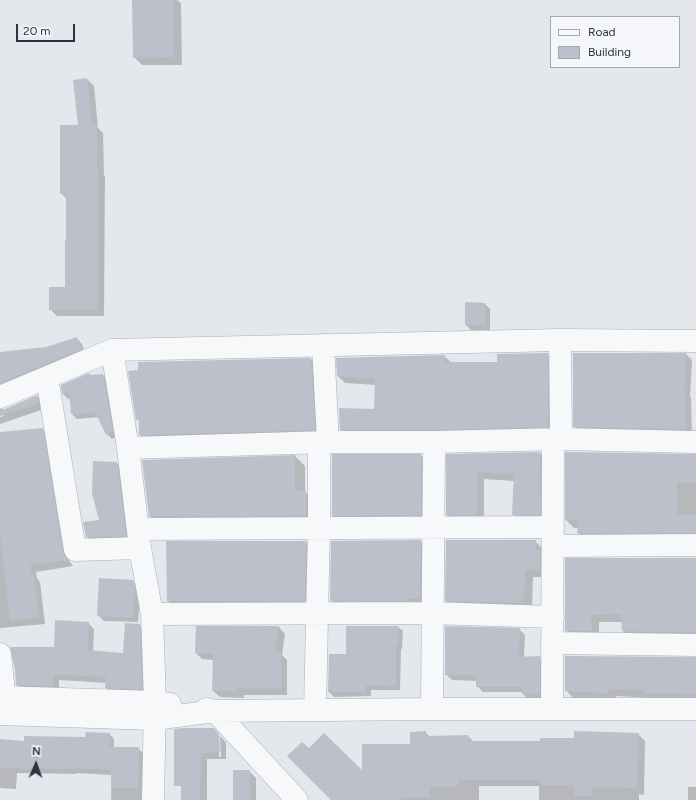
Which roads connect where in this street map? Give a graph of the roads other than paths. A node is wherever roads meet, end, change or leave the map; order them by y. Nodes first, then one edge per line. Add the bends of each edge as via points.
1 (560, 340) junction
2 (696, 341) edge
3 (323, 345) junction
4 (112, 350) junction
5 (47, 377) junction
6 (0, 397) edge
7 (557, 439) junction
8 (324, 442) junction
9 (434, 442) junction
10 (696, 442) edge
11 (128, 448) junction
12 (319, 528) junction
13 (434, 528) junction
14 (553, 537) junction
15 (139, 539) junction
16 (696, 545) edge
17 (317, 613) junction
18 (432, 613) junction
19 (152, 614) junction
20 (553, 617) junction
21 (552, 643) junction
22 (696, 645) edge
23 (0, 654) edge
24 (3, 706) edge
25 (432, 709) junction
26 (552, 709) junction
27 (696, 709) edge
28 (154, 710) junction
29 (215, 710) junction
30 (315, 710) junction
31 (153, 800) edge
32 (297, 800) edge

1 - 2 street
1 - 3 street
1 - 7 street
3 - 4 street
3 - 8 street
4 - 5 street
4 - 11 street
5 - 6 street
5 - 15 street via 75,550
7 - 9 street
7 - 10 street
7 - 14 street
8 - 9 street
8 - 11 street
8 - 12 street
9 - 13 street
11 - 15 street
12 - 13 street
12 - 15 street
12 - 17 street
13 - 14 street
13 - 18 street
14 - 16 street
14 - 20 street
15 - 19 street
17 - 18 street
17 - 19 street
17 - 30 street
18 - 20 street
18 - 25 street
19 - 28 street
20 - 21 street
21 - 22 street
21 - 26 street
23 - 24 street
24 - 28 street
25 - 26 street
25 - 30 street
26 - 27 street
28 - 29 street
28 - 31 street
29 - 30 street
29 - 32 street

